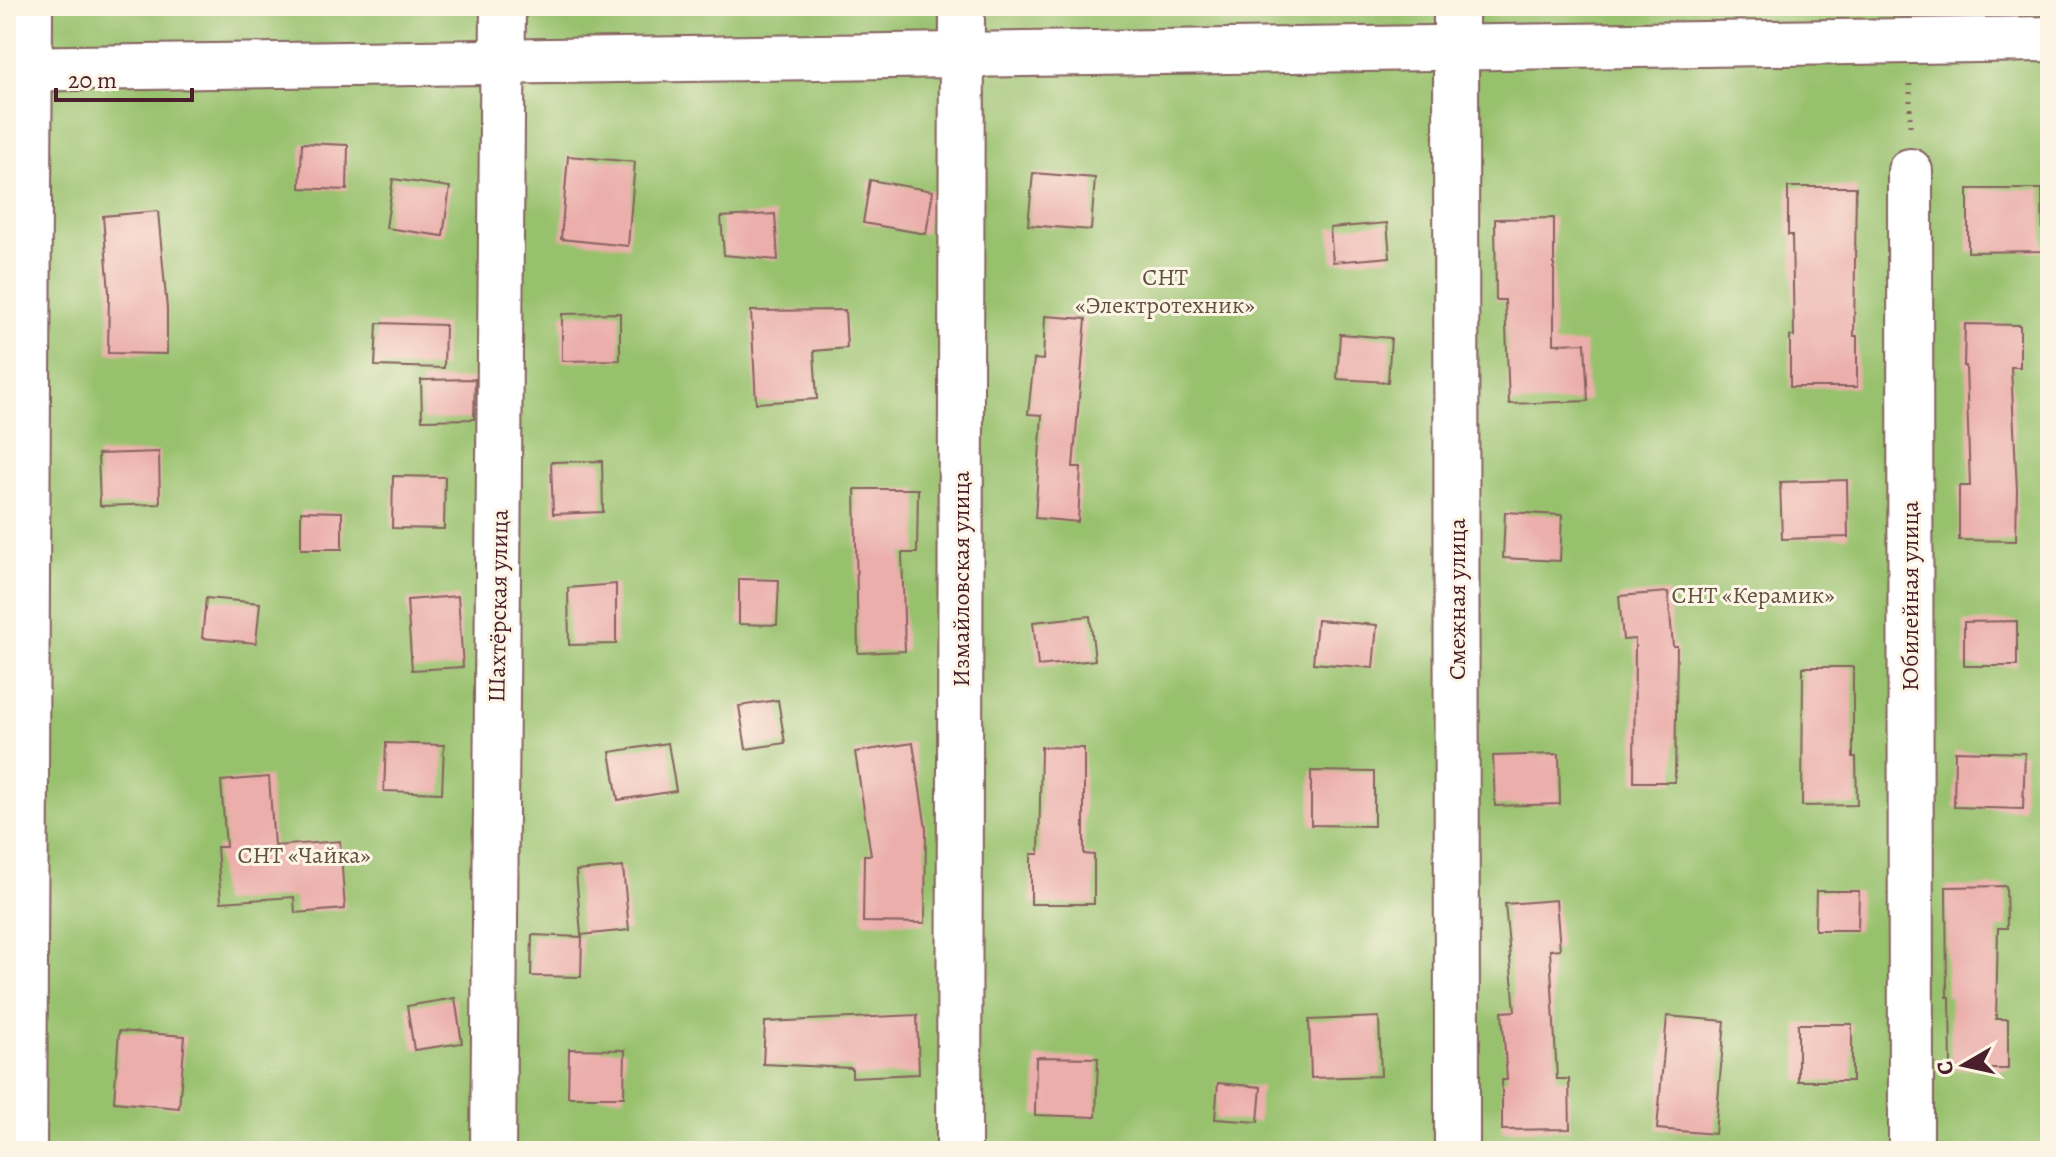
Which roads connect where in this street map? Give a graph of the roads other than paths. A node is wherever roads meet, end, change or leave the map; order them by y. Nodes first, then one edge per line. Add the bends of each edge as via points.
1 (30, 6) edge
2 (503, 6) edge
3 (962, 6) edge
4 (1456, 27) edge
5 (2050, 39) edge
6 (962, 55) junction
7 (503, 62) junction
8 (18, 68) edge
9 (1910, 171) road end
10 (24, 1151) edge
11 (493, 1151) edge
12 (959, 1151) edge
13 (1457, 1151) edge
14 (1911, 1151) edge

1 - 8 street
2 - 7 street, Шахтёрская улица
3 - 6 street, Измайловская улица
4 - 5 street via 1910,41
4 - 6 street
4 - 13 street, Смежная улица
6 - 7 street
6 - 12 street, Измайловская улица
7 - 8 street
7 - 11 street, Шахтёрская улица
8 - 10 street
9 - 14 street, Юбилейная улица

